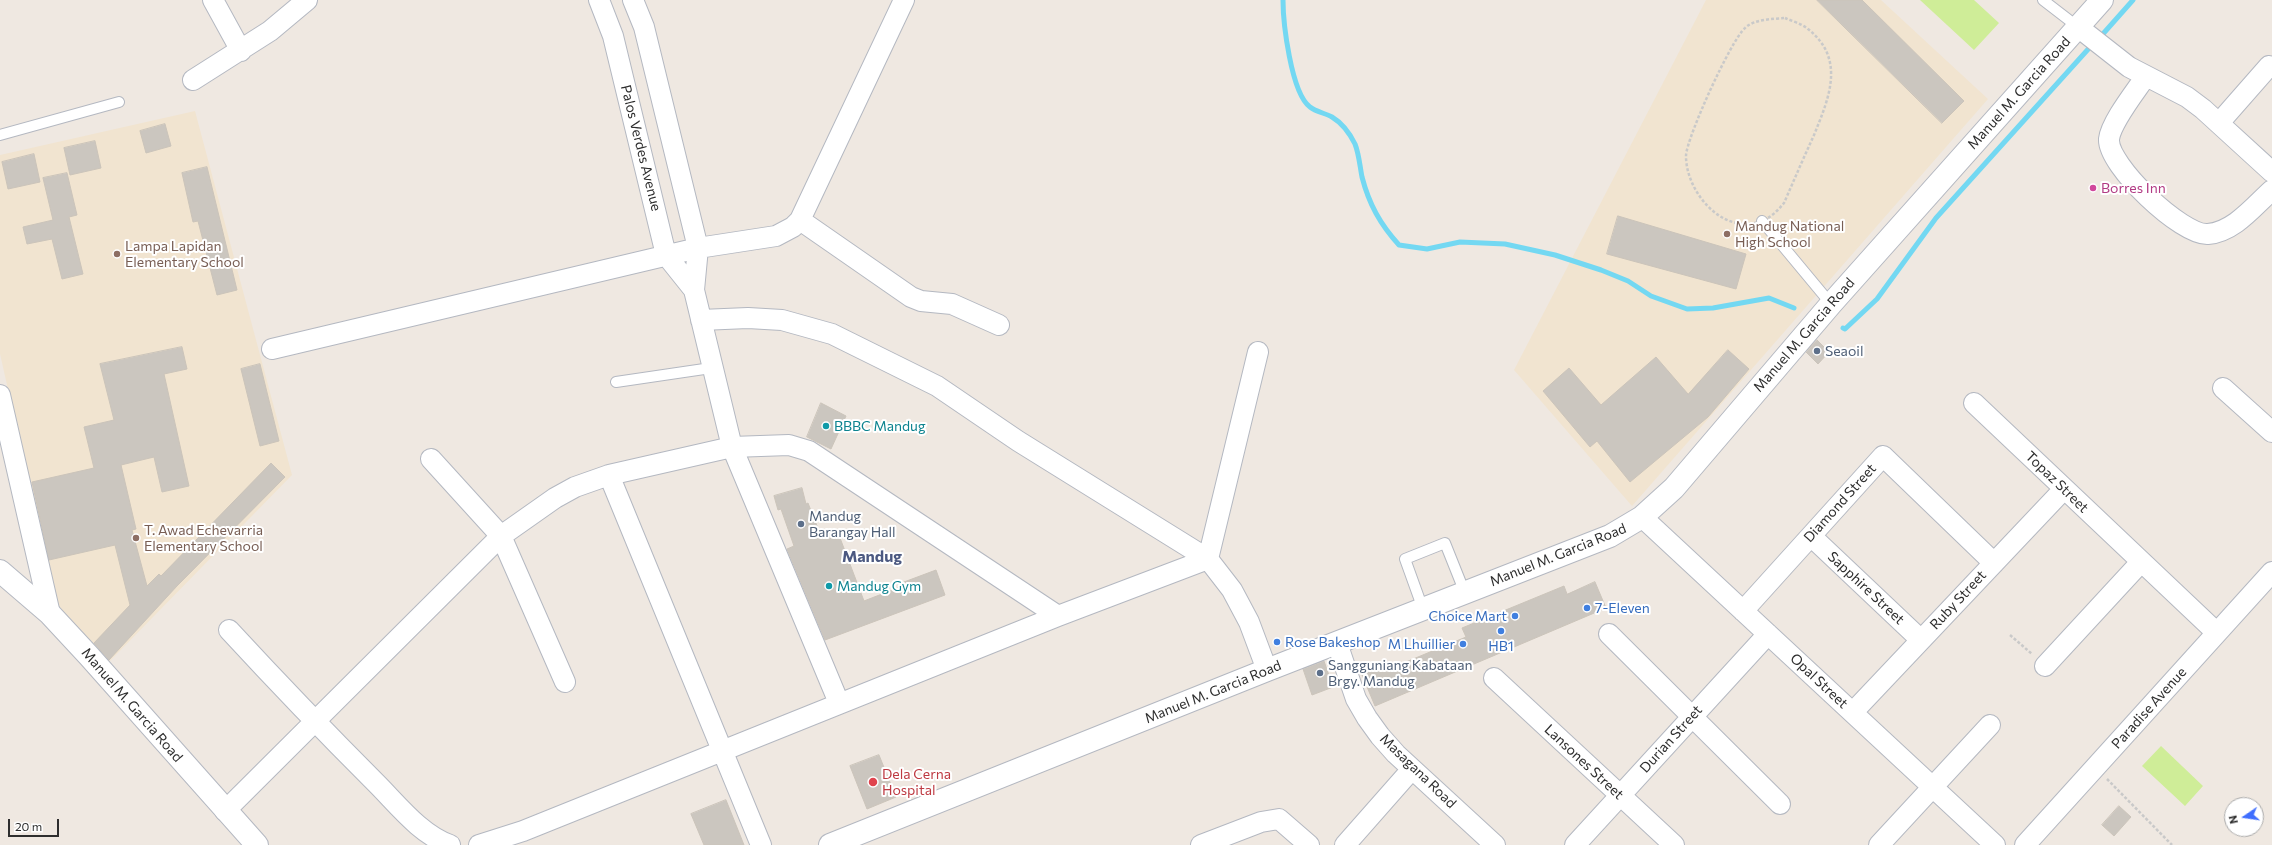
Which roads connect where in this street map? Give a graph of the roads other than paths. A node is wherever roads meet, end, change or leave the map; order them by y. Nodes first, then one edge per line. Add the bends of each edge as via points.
1 (213, 0) edge
2 (307, 0) edge
3 (599, 0) edge
4 (633, 0) edge
5 (904, 0) edge
6 (2043, 0) edge
7 (2102, 0) edge
8 (2078, 27) junction
9 (241, 51) junction
10 (2269, 66) dead end
11 (2146, 76) junction
12 (193, 80) dead end
13 (119, 102) dead end
14 (2220, 123) junction
15 (0, 135) edge
16 (678, 164) junction
17 (647, 172) junction
18 (2272, 172) edge
19 (2272, 190) edge
20 (800, 220) junction
21 (1762, 221) road end
22 (698, 248) junction
23 (666, 255) junction
24 (694, 290) junction
25 (1830, 304) junction
26 (701, 320) junction
27 (999, 325) dead end
28 (272, 349) dead end
29 (1258, 352) dead end
30 (712, 368) junction
31 (616, 382) dead end
32 (2223, 388) dead end
33 (0, 395) edge
34 (1974, 403) dead end
35 (2272, 432) edge
36 (732, 447) junction
37 (432, 459) dead end
38 (609, 475) junction
39 (2064, 489) junction
40 (1642, 518) junction
41 (501, 536) junction
42 (1811, 536) junction
43 (1208, 559) junction
44 (1994, 562) junction
45 (2141, 562) junction
46 (0, 571) edge
47 (2272, 572) edge
48 (1465, 593) junction
49 (1423, 609) junction
50 (1743, 611) junction
51 (50, 614) junction
52 (1058, 616) junction
53 (229, 630) dead end
54 (2217, 633) junction
55 (1609, 634) dead end
56 (1768, 634) junction
57 (1921, 640) junction
58 (1337, 643) junction
59 (2045, 666) road end
60 (1267, 670) junction
61 (1494, 678) dead end
62 (565, 682) dead end
63 (839, 703) junction
64 (1853, 712) junction
65 (1692, 717) junction
66 (314, 722) junction
67 (1990, 725) dead end
68 (722, 751) junction
69 (1412, 769) junction
70 (1933, 786) junction
71 (1620, 795) junction
72 (1780, 804) dead end
73 (225, 811) junction
74 (257, 845) edge
75 (450, 845) edge
76 (479, 845) edge
77 (761, 845) edge
78 (830, 845) edge
79 (1201, 845) edge
80 (1309, 845) edge
81 (1345, 845) edge
82 (1495, 845) edge
83 (1575, 845) edge
84 (1674, 845) edge
85 (1879, 845) edge
86 (1995, 845) edge
87 (2025, 845) edge

1 - 9 street
2 - 9 street
3 - 17 street, Palos Verdes Avenue via 613,36
4 - 16 street, Palos Verdes Avenue via 644,27
5 - 20 street
6 - 8 lane
7 - 8 main road, Manuel M. Garcia Road
8 - 11 street via 2118,59
8 - 25 main road, Manuel M. Garcia Road
9 - 12 street
10 - 14 street
11 - 14 street via 2187,97
11 - 19 street via 2109,138 2113,156 2148,197 2193,230 2206,234 2227,228
13 - 15 lane
14 - 18 street
16 - 17 street
16 - 22 street, Palos Verdes Avenue
17 - 23 street, Palos Verdes Avenue
20 - 22 street via 794,227 776,236
20 - 27 street via 911,297 921,301 952,304
21 - 25 lane
22 - 23 street
22 - 24 street, Palos Verdes Avenue
23 - 24 street, Palos Verdes Avenue
23 - 28 street
24 - 26 street, Palos Verdes Avenue
25 - 40 main road, Manuel M. Garcia Road via 1674,488
26 - 30 street, Palos Verdes Avenue
26 - 43 street via 782,320 832,334 937,386 1018,441
29 - 43 street
30 - 31 lane
30 - 36 street, Palos Verdes Avenue
32 - 35 street
33 - 51 street
34 - 39 street, Topaz Street
36 - 38 street
36 - 52 street via 789,445 809,451
36 - 63 street, Palos Verdes Avenue
37 - 41 street
38 - 41 street via 575,487 555,498
38 - 68 street
39 - 44 street, Ruby Street
39 - 45 street, Topaz Street
40 - 48 main road, Manuel M. Garcia Road via 1610,536
40 - 50 street, Opal Street
41 - 62 street
41 - 66 street
42 - 44 street, Diamond Street via 1883,456
42 - 50 street, Diamond Street
42 - 57 street, Sapphire Street
43 - 52 street
43 - 60 street via 1232,590 1249,622
44 - 57 street, Ruby Street
45 - 54 street, Topaz Street
45 - 59 street
46 - 51 main road, Manuel M. Garcia Road
47 - 54 street, Paradise Avenue
48 - 49 main road, Manuel M. Garcia Road
48 - 49 lane via 1445,543 1405,559
49 - 58 main road, Manuel M. Garcia Road
50 - 56 street, Opal Street
51 - 73 main road, Manuel M. Garcia Road
52 - 63 street
53 - 66 street
54 - 87 street, Paradise Avenue
55 - 65 street
56 - 64 street, Opal Street
56 - 65 street, Durian Street
57 - 64 street, Ruby Street
58 - 60 main road, Manuel M. Garcia Road
58 - 69 street, Masagana Road via 1349,681 1367,718 1380,736
60 - 78 main road, Manuel M. Garcia Road
61 - 71 street, Lansones Street
63 - 68 street
64 - 70 street, Opal Street
65 - 71 street, Durian Street
65 - 72 street
66 - 73 street
66 - 75 street via 415,822 435,839
67 - 70 street
68 - 76 street via 523,831
68 - 77 street
69 - 81 street
69 - 82 street, Masagana Road
70 - 85 street
70 - 86 street, Opal Street
71 - 83 street, Durian Street
71 - 84 street, Lansones Street
73 - 74 main road, Manuel M. Garcia Road
79 - 80 street via 1272,819 1284,822

